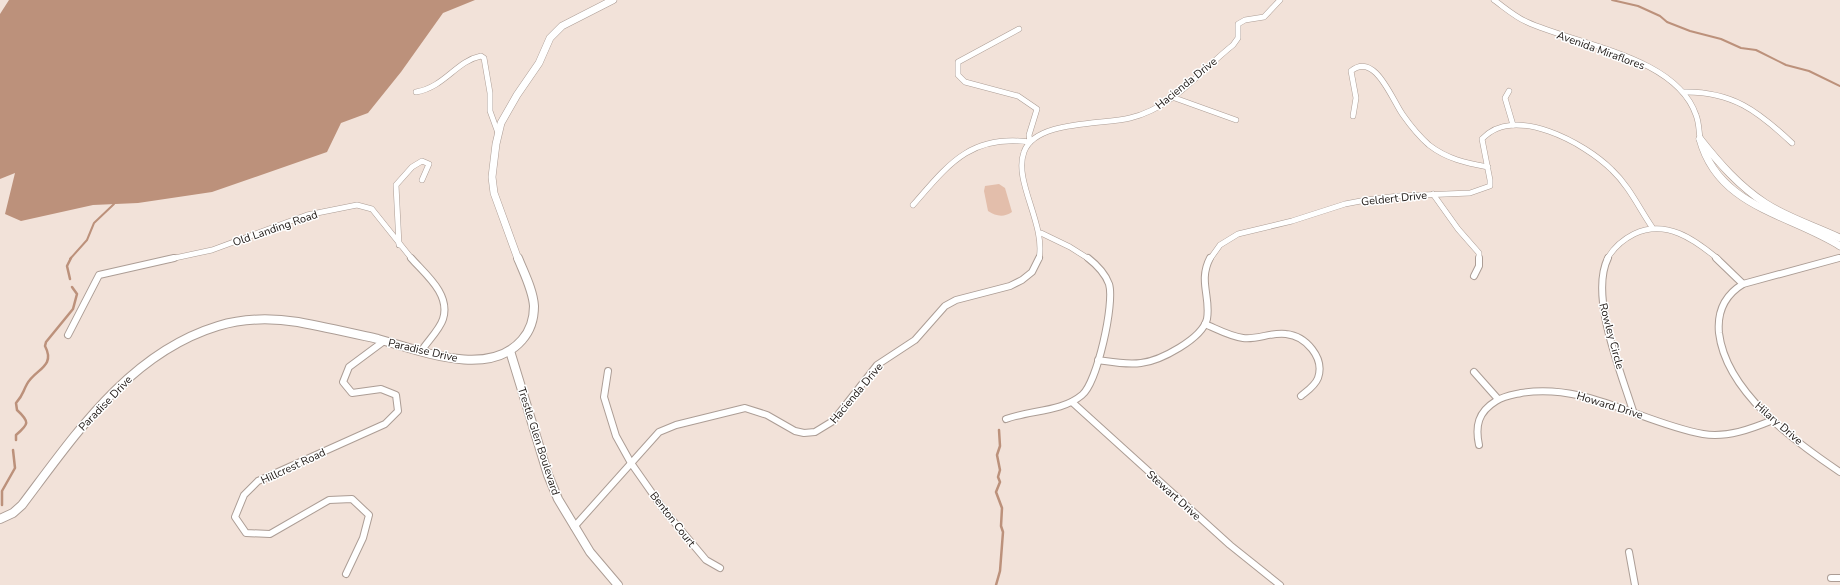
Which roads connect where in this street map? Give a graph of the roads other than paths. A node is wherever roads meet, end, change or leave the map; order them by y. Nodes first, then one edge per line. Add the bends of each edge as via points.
1 (613, 0) edge
2 (1280, 0) edge
3 (1494, 0) edge
4 (1503, 2) edge
5 (1019, 29) dead end
6 (1509, 91) dead end
7 (416, 92) dead end
8 (1683, 92) junction
9 (1172, 97) junction
10 (1353, 116) dead end
11 (1236, 120) dead end
12 (1512, 125) junction
13 (498, 133) junction
14 (1700, 139) junction
15 (1030, 142) junction
16 (1792, 143) dead end
17 (1488, 167) junction
18 (422, 180) dead end
19 (1433, 194) junction
20 (913, 206) dead end
21 (1652, 227) junction
22 (1041, 233) junction
23 (1840, 238) edge
24 (399, 245) junction
25 (1840, 246) edge
26 (1840, 258) edge
27 (1474, 276) dead end
28 (1743, 284) junction
29 (1205, 324) junction
30 (68, 334) dead end
31 (384, 341) junction
32 (422, 350) junction
33 (510, 351) junction
34 (1098, 360) junction
35 (608, 371) dead end
36 (1474, 372) dead end
37 (1301, 396) dead end
38 (1498, 399) junction
39 (1072, 402) junction
40 (1633, 411) junction
41 (1006, 419) dead end
42 (1773, 420) junction
43 (1479, 445) dead end
44 (631, 464) junction
45 (1840, 472) edge
46 (0, 519) edge
47 (574, 528) junction
48 (1629, 552) dead end
49 (720, 568) dead end
50 (346, 574) dead end
51 (1831, 578) dead end
52 (1840, 578) edge
53 (613, 583) edge
54 (1280, 585) edge
55 (1635, 585) edge

1 - 13 street, Paradise Drive via 568,22 553,34 539,63 507,112
2 - 9 street, Hacienda Drive via 1264,17 1245,20 1238,24 1238,38 1233,45
3 - 4 street, Avenida Miraflores
4 - 8 street, Avenida Miraflores via 1514,15 1526,22 1642,64 1664,76
5 - 15 street via 958,62 956,71 961,79 971,84 1016,95 1030,102 1037,110 1029,135
6 - 12 street via 1505,98
7 - 13 street via 430,89 455,73 469,59 481,56 484,58 490,93 490,111
8 - 14 street, Avenida Miraflores via 1695,111
8 - 16 street via 1710,92 1741,103 1764,117
9 - 11 street
9 - 15 street, Hacienda Drive via 1156,109 1129,119 1067,126
10 - 17 street via 1356,98 1351,71 1357,66 1366,66 1377,73 1403,116 1428,144 1445,156 1472,165
12 - 17 street, Geldert Drive via 1496,128 1482,139
12 - 21 street, Geldert Drive via 1551,132 1593,152 1623,181
13 - 33 street, Paradise Drive via 492,177 494,192 529,285 534,308 527,335
14 - 23 street via 1727,171 1756,197 1785,214
14 - 25 street, Avenida Miraflores via 1706,160 1732,188 1775,215
15 - 20 street via 1017,139 964,153 952,162
15 - 22 street, Hacienda Drive via 1025,148 1022,168
17 - 19 street, Geldert Drive via 1490,186 1482,191
18 - 24 street via 429,164 422,161 412,167 396,185
19 - 27 street via 1479,253 1479,266
19 - 29 street, Geldert Drive via 1364,199 1291,221 1250,229 1229,238 1216,249 1205,270
21 - 28 street via 1677,232 1696,241
21 - 40 street, Rowley Circle via 1638,231 1614,247 1602,278 1604,312
22 - 34 street via 1065,243 1095,265 1109,284 1110,296
22 - 44 street, Hacienda Drive via 1038,261 1028,275 1009,287 946,304 920,336 873,370 837,419 825,427 814,433 800,434 746,408 660,431
24 - 30 street, Old Landing Road via 372,209 357,205 307,215 212,250 99,275
24 - 32 street, Old Landing Road via 440,291 444,304 444,319
26 - 28 street, Hilary Drive
28 - 42 street, Hilary Drive via 1733,289 1721,307 1718,331 1722,350 1736,377
29 - 34 street via 1197,335 1187,342 1149,363 1125,364
29 - 37 street via 1244,338 1286,334 1309,345 1316,356 1318,380
31 - 32 street, Paradise Drive
31 - 46 street, Paradise Drive via 306,323 272,319 229,323 188,337 154,357 122,385 69,442 22,505
31 - 50 street, Hillcrest Road via 350,367 343,382 352,393 380,389 396,395 398,411 385,424 258,481 244,495 235,517 246,533 270,534 329,500 352,499 369,515 363,538
32 - 33 street, Paradise Drive via 475,360 493,358
33 - 47 street, Trestle Glen Boulevard via 550,479
34 - 39 street via 1090,387
35 - 44 street, Benton Court via 604,397 616,436
36 - 38 street
38 - 40 street, Howard Drive via 1537,390 1563,392
38 - 43 street via 1476,424
39 - 41 street
39 - 54 street, Stewart Drive via 1230,545
40 - 42 street, Howard Drive via 1704,434 1741,433
42 - 45 street, Hilary Drive
44 - 47 street, Hacienda Drive
44 - 49 street, Benton Court via 664,510 706,560
47 - 53 street, Trestle Glen Boulevard
48 - 55 street
51 - 52 street

